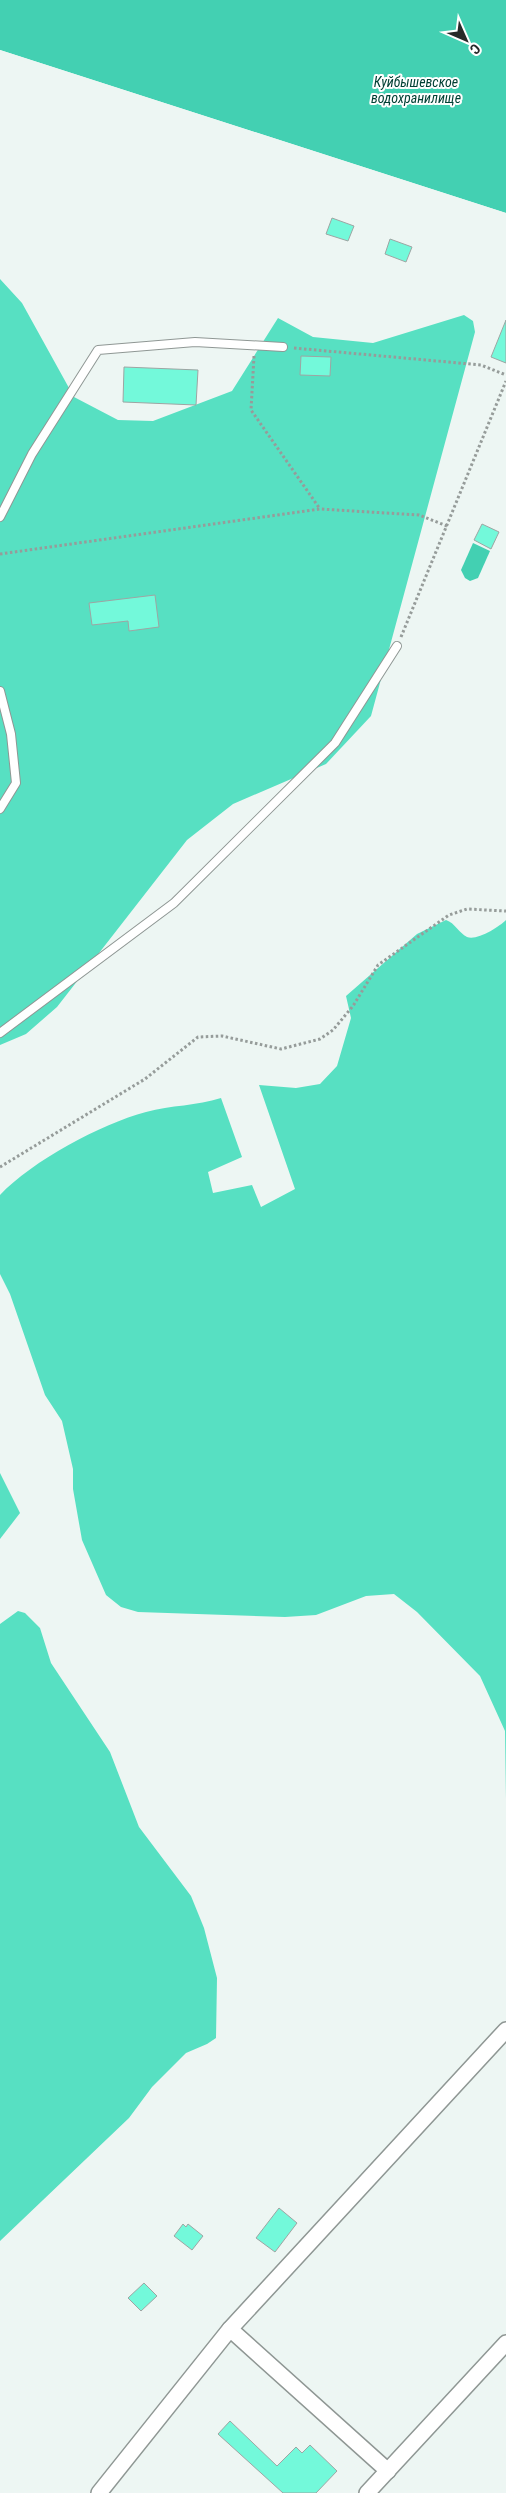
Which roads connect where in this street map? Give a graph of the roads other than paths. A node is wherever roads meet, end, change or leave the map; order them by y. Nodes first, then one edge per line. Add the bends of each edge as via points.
1 (283, 347) road end
2 (0, 517) edge
3 (397, 646) road end
4 (0, 692) edge
5 (0, 809) edge
6 (0, 1033) edge
7 (506, 2030) edge
8 (230, 2329) junction
9 (506, 2343) edge
10 (388, 2471) junction
11 (98, 2493) edge
12 (367, 2493) edge

1 - 2 lane via 195,342 98,350 32,454
3 - 6 lane via 336,742 174,903
4 - 5 lane via 11,734 16,783
7 - 8 street
8 - 10 street
8 - 11 street
9 - 10 street
10 - 12 street

